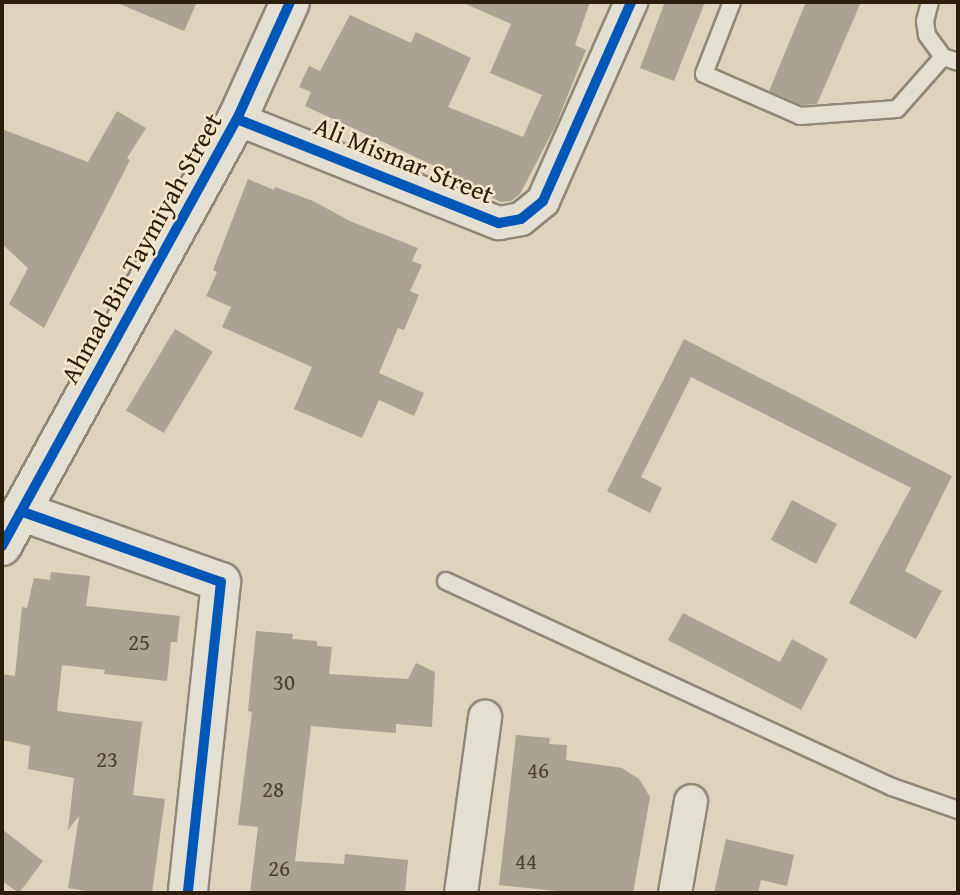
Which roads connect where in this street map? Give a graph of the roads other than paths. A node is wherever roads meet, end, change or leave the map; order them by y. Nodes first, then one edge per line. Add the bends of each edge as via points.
1 (290, 2) edge
2 (631, 2) edge
3 (732, 2) edge
4 (930, 2) edge
5 (951, 59) edge
6 (237, 119) junction
7 (7, 536) edge
8 (446, 581) dead end
9 (485, 717) dead end
10 (691, 801) dead end
11 (958, 810) edge
12 (188, 893) edge
13 (461, 893) edge
14 (675, 893) edge

1 - 6 street, Ahmad Bin Taymiyah Street
2 - 6 street, Ali Mismar Street via 543,201 522,219 499,223
3 - 5 lane via 704,74 800,116 897,108
4 - 5 lane via 927,35
6 - 7 street, Ahmad Bin Taymiyah Street
7 - 12 street via 221,582
8 - 11 lane via 892,787
9 - 13 street
10 - 14 street

